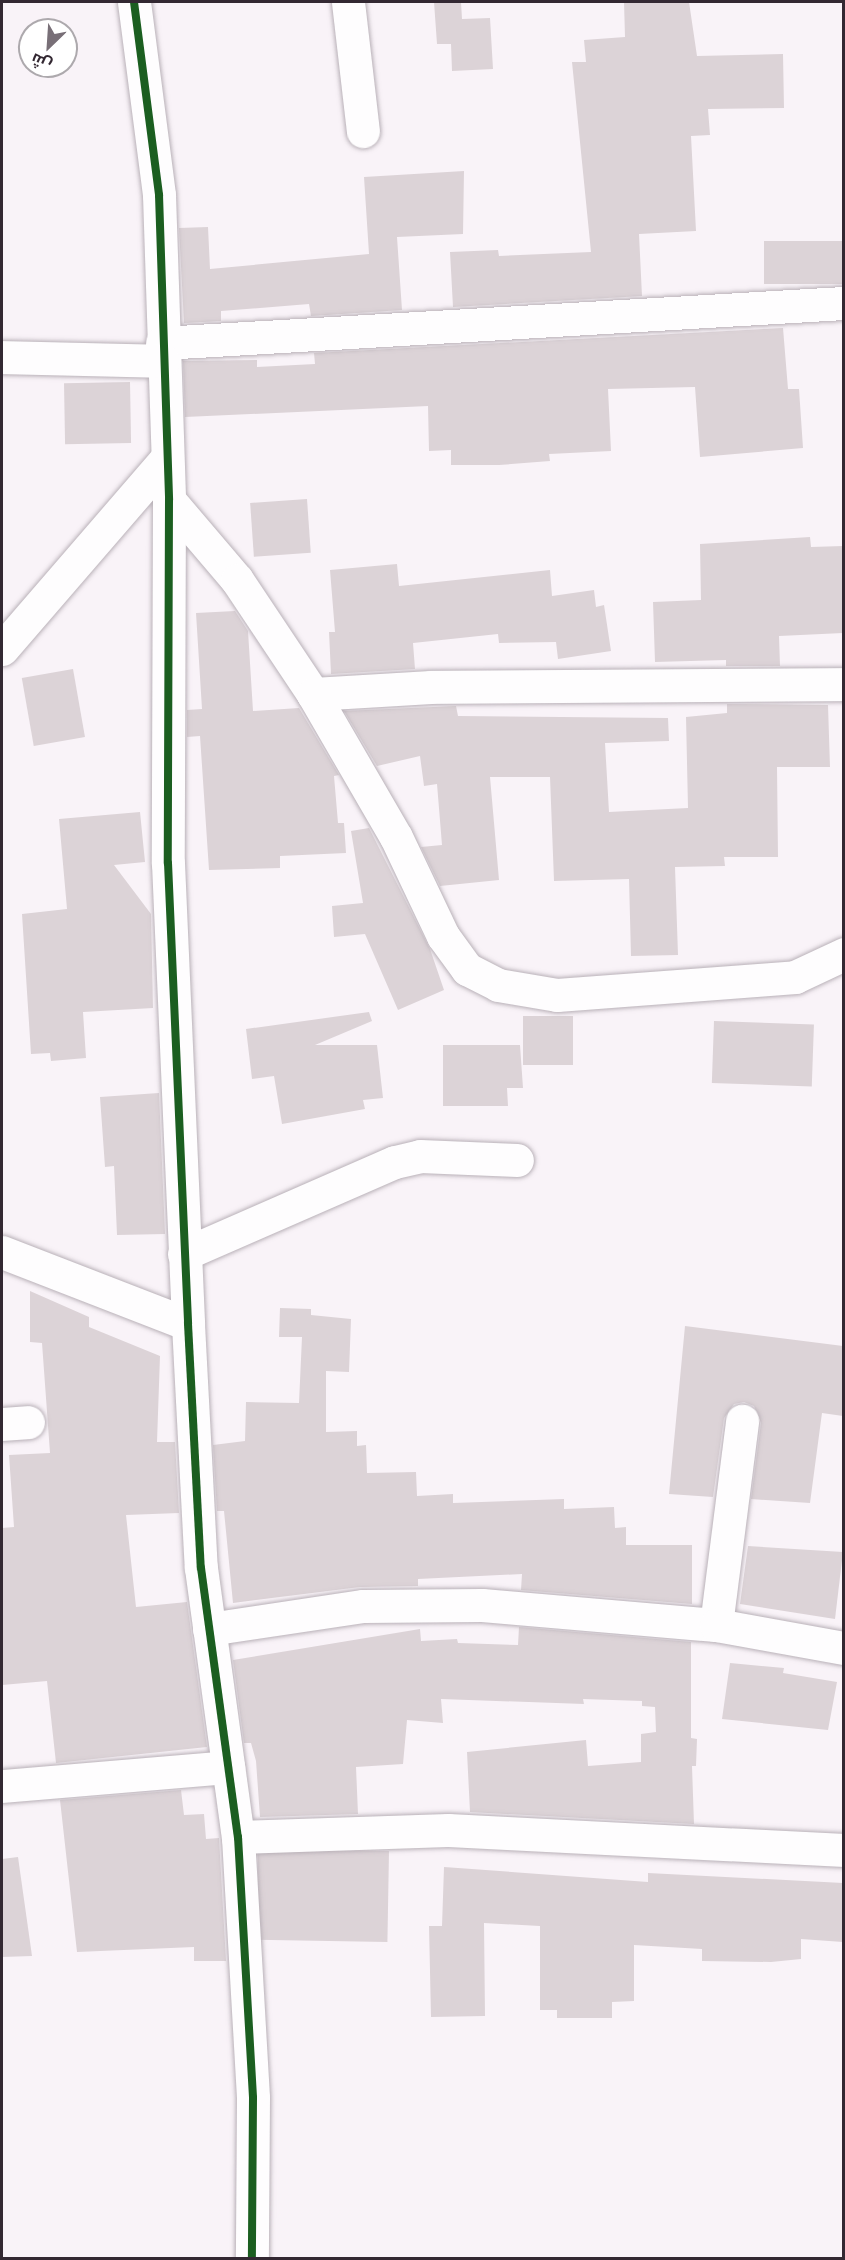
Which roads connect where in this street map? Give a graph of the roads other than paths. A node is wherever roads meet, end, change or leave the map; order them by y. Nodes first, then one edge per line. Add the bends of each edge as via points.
1 (134, 2) edge
2 (348, 2) edge
3 (363, 131) dead end
4 (843, 303) edge
5 (163, 352) junction
6 (2, 357) edge
7 (167, 458) junction
8 (169, 500) junction
9 (2, 649) edge
10 (843, 684) edge
11 (313, 694) junction
12 (843, 954) edge
13 (517, 1160) dead end
14 (2, 1252) edge
15 (184, 1254) junction
16 (188, 1324) junction
17 (742, 1421) dead end
18 (716, 1625) junction
19 (209, 1629) junction
20 (843, 1648) edge
21 (228, 1767) junction
22 (2, 1786) edge
23 (238, 1837) junction
24 (843, 1850) edge
25 (252, 2259) edge

1 - 5 street via 159,195
2 - 3 street
4 - 5 street via 296,339
5 - 6 street
5 - 7 street
7 - 8 street
7 - 9 street
8 - 11 street via 237,580
8 - 15 street via 168,863
10 - 11 street via 432,687
11 - 12 street via 396,837 443,936 467,969 498,985 557,995 795,977
13 - 15 street via 420,1156 395,1162
14 - 16 street
15 - 16 street
16 - 19 street via 201,1568
17 - 18 street
18 - 19 street via 482,1605 375,1606
18 - 20 street
19 - 21 street
21 - 22 street
21 - 23 street
23 - 24 street via 448,1830
23 - 25 street via 253,2098

